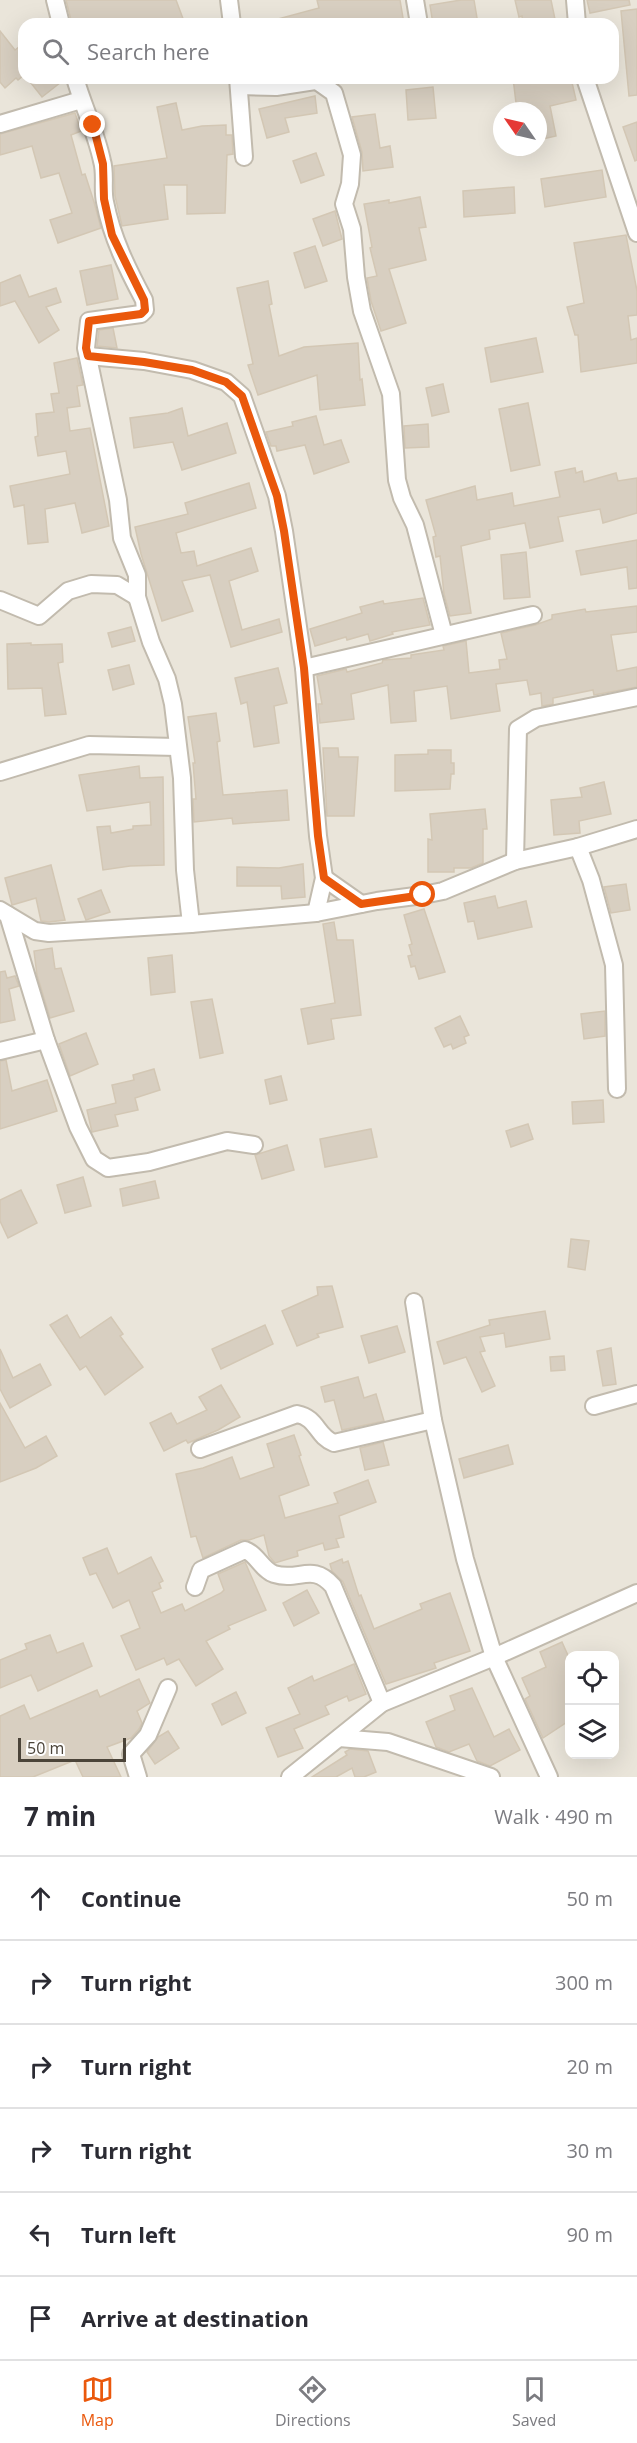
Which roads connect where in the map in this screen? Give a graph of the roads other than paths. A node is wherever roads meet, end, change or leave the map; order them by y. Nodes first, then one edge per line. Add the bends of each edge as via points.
1 (55, 0) edge
2 (229, 0) edge
3 (415, 0) edge
4 (575, 0) edge
5 (60, 18) edge
6 (231, 18) edge
7 (418, 18) edge
8 (576, 18) edge
9 (77, 84) edge
10 (239, 84) edge
11 (254, 84) edge
12 (296, 84) edge
13 (321, 84) edge
14 (587, 84) edge
15 (81, 100) junction
16 (0, 124) edge
17 (244, 157) dead end
18 (637, 233) edge
19 (88, 356) junction
20 (137, 597) junction
21 (0, 600) edge
22 (533, 615) dead end
23 (444, 635) junction
24 (304, 668) junction
25 (637, 697) edge
26 (177, 747) junction
27 (0, 772) edge
28 (637, 830) edge
29 (578, 847) junction
30 (515, 861) junction
31 (324, 878) junction
32 (361, 904) junction
33 (4, 913) edge
34 (316, 913) junction
35 (191, 924) junction
36 (46, 1040) junction
37 (0, 1051) edge
38 (617, 1089) dead end
39 (254, 1145) dead end
40 (414, 1302) dead end
41 (637, 1394) edge
42 (594, 1406) dead end
43 (433, 1420) junction
44 (200, 1449) dead end
45 (195, 1587) dead end
46 (637, 1593) edge
47 (494, 1657) junction
48 (168, 1688) dead end
49 (382, 1703) junction
50 (339, 1738) junction
51 (138, 1777) edge
52 (290, 1777) edge
53 (491, 1777) edge
54 (549, 1777) edge

1 - 5 street
2 - 6 street
3 - 7 street
4 - 8 street
9 - 15 street
10 - 17 street
11 - 12 street
13 - 23 street via 334,93 352,155 344,204 352,229 362,311 391,394 397,480 415,525
14 - 18 street
15 - 16 street
15 - 19 street via 93,125 103,164 104,199 112,235 144,300 145,310 141,314 89,321
19 - 20 street via 118,500 122,538 137,575
19 - 24 street via 192,370 226,382 242,396 277,496
20 - 21 street via 117,585 91,584 68,591 39,616
20 - 26 street via 167,679
22 - 23 street
23 - 24 street
24 - 31 street
25 - 30 street via 536,718 518,729
26 - 27 street via 89,745
26 - 35 street
28 - 29 street
29 - 30 street
29 - 38 street via 614,965
30 - 32 street via 443,891
31 - 32 street
31 - 34 street
32 - 34 street
33 - 35 street via 35,931 50,933
33 - 36 street
34 - 35 street
36 - 37 street
36 - 39 street via 78,1127 94,1158 108,1168 149,1162 227,1141
40 - 43 street
41 - 42 street
43 - 44 street via 334,1443 326,1440 307,1416 297,1414
43 - 47 street via 465,1559
45 - 49 street via 201,1570 245,1550 271,1573 324,1576 333,1586
46 - 47 street
47 - 49 street
47 - 54 street
48 - 51 street via 148,1735 131,1754
49 - 50 street
50 - 52 street
50 - 53 street via 388,1742

